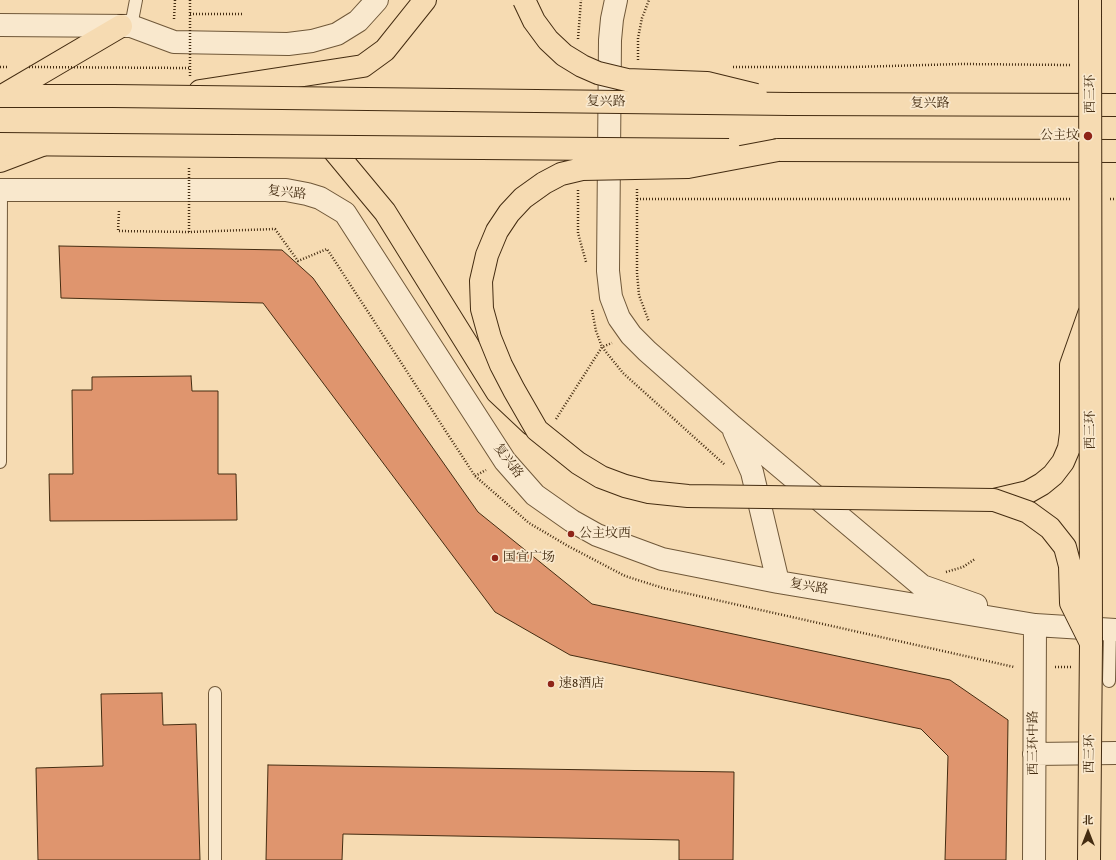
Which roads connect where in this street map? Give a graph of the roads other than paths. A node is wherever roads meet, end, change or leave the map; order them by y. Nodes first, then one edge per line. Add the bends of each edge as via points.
1 (136, 0) edge
2 (377, 0) edge
3 (425, 0) edge
4 (524, 0) edge
5 (616, 0) edge
6 (1090, 0) edge
7 (0, 25) edge
8 (126, 26) junction
9 (1, 96) edge
10 (162, 96) junction
11 (790, 104) junction
12 (1116, 106) edge
13 (0, 144) edge
14 (44, 144) junction
15 (331, 147) junction
16 (778, 150) junction
17 (1116, 151) edge
18 (0, 161) edge
19 (0, 190) edge
20 (1091, 310) junction
21 (732, 426) junction
22 (537, 430) junction
23 (0, 462) edge
24 (994, 500) junction
25 (778, 582) junction
26 (1035, 625) junction
27 (1113, 630) edge
28 (1091, 642) junction
29 (1109, 681) dead end
30 (215, 693) dead end
31 (1116, 753) edge
32 (1034, 754) junction
33 (215, 860) edge
34 (1034, 860) edge
35 (1089, 860) edge

1 - 8 lane
2 - 8 street via 358,21 337,34 288,44 174,42
3 - 10 main road, bridge via 385,50 363,66
4 - 11 main road, bridge via 534,21 548,40 564,55 598,73 627,80 707,83
5 - 21 street via 610,40 608,271 611,298 619,318 646,351
6 - 20 main road, 西三环, bridge
7 - 8 street
8 - 9 main road
9 - 10 main road, 复兴路, bridge
10 - 11 main road, 复兴路, bridge
11 - 12 main road, 复兴路
13 - 14 main road
14 - 15 main road, bridge
14 - 18 main road
15 - 16 main road, bridge
15 - 22 main road, bridge via 384,212 497,392
16 - 17 main road
16 - 22 main road, bridge via 688,167 582,169 568,172 544,183 509,213 496,232 488,255 481,282 482,309 501,365
19 - 23 lane
19 - 25 street, 复兴路 via 286,190 320,198 344,212 505,460 534,494 597,535 662,559
20 - 24 main road, bridge via 1071,365 1071,433 1069,448 1063,462 1053,475 1028,492
20 - 28 main road, 西三环, bridge
21 - 25 street via 752,472
21 - 26 street via 922,586
22 - 24 main road, bridge via 578,463 601,477 649,492 688,496
24 - 28 main road, bridge via 1028,512 1050,528 1064,548 1070,566 1071,603
25 - 26 street, 复兴路
26 - 27 street, 复兴路
26 - 32 street, 西三环中路
27 - 29 lane
28 - 35 main road, 西三环, bridge
30 - 33 lane
31 - 32 street
32 - 34 street, 西三环中路

